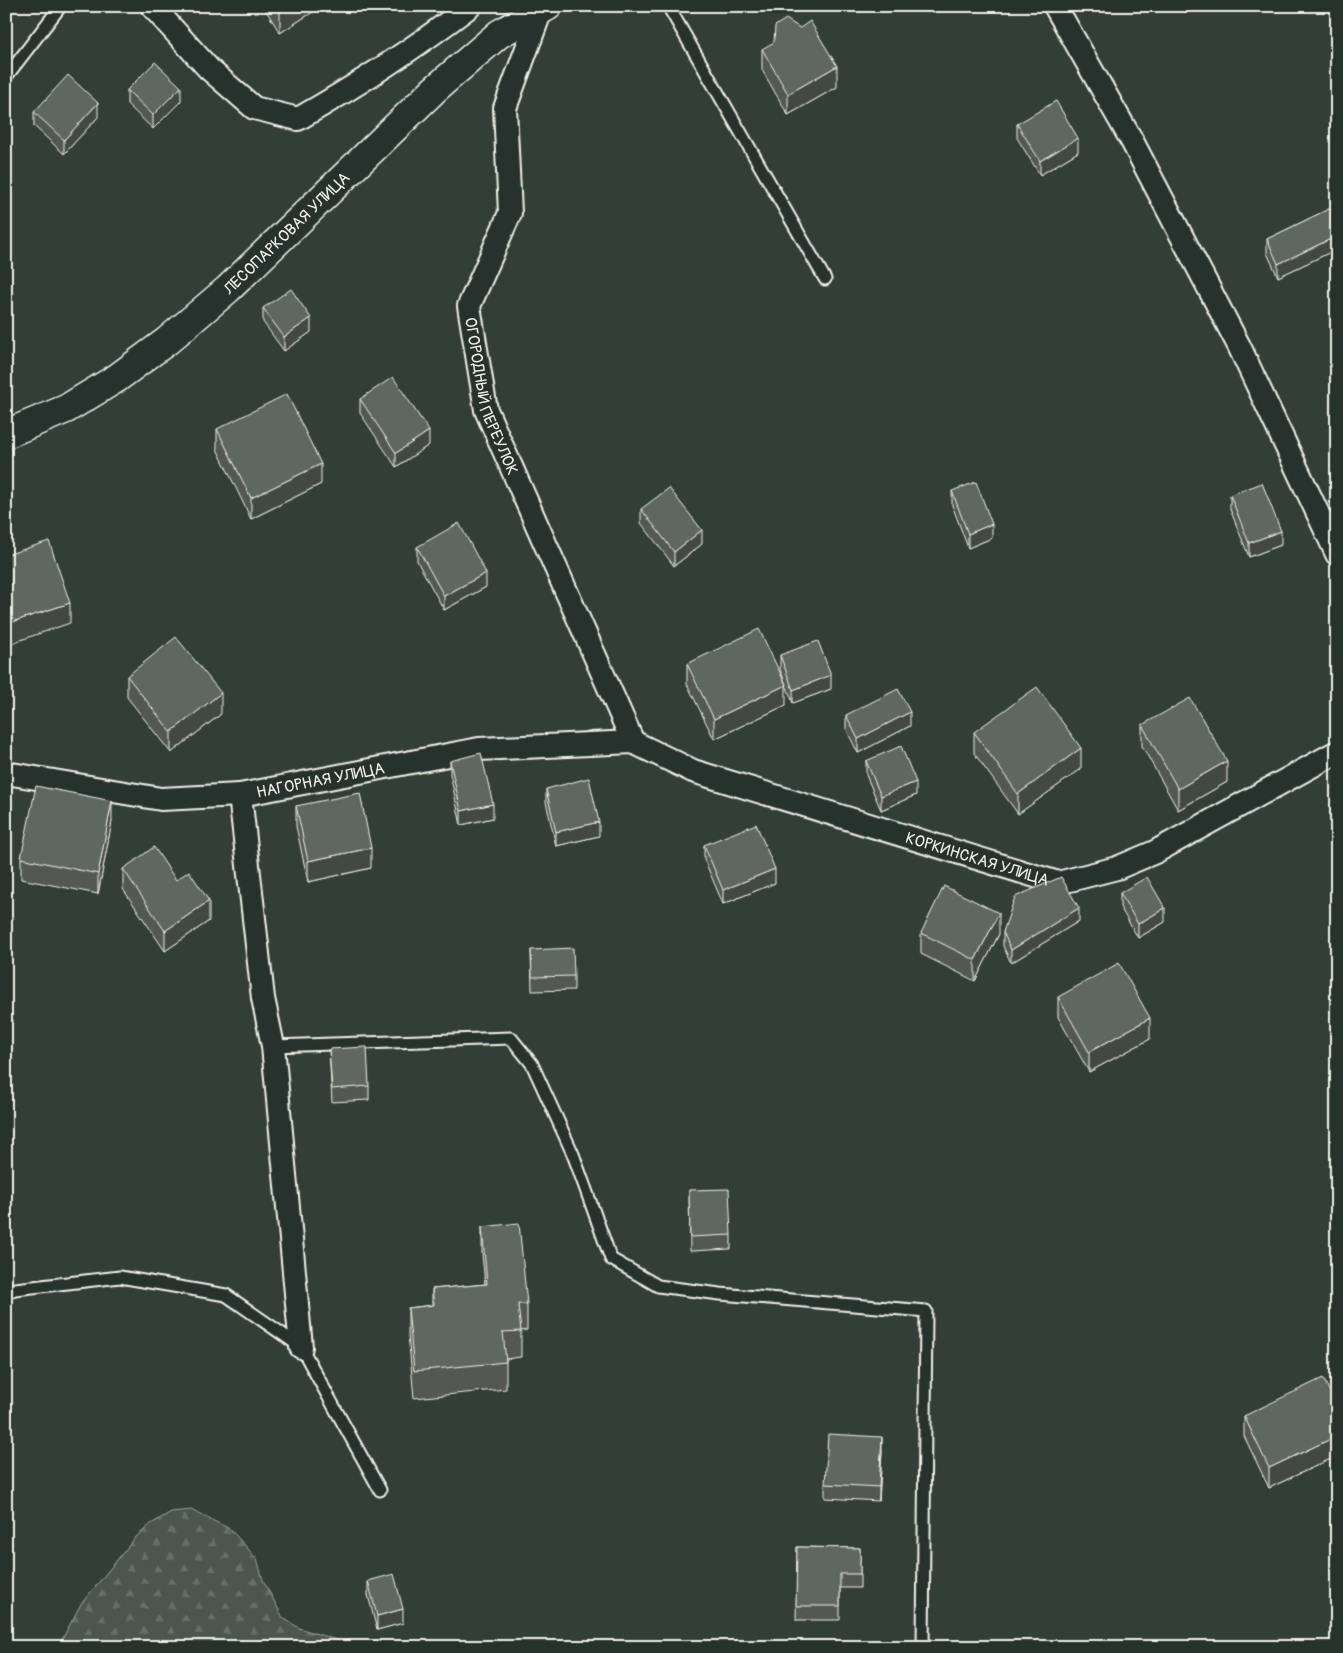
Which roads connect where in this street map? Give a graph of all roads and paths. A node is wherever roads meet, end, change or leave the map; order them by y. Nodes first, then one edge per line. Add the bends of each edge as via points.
1 (152, 6) edge
2 (470, 6) edge
3 (668, 6) edge
4 (1055, 6) edge
5 (60, 7) edge
6 (541, 7) edge
7 (6, 77) edge
8 (825, 279) dead end
9 (6, 434) edge
10 (1337, 554) edge
11 (633, 742) junction
12 (1337, 752) edge
13 (6, 773) edge
14 (240, 795) junction
15 (273, 1046) junction
16 (6, 1293) edge
17 (301, 1347) junction
18 (380, 1490) dead end
19 (923, 1647) edge

1 - 2 street via 209,69 254,108 298,119 353,88
3 - 8 lane
4 - 10 street via 1132,141 1239,346
5 - 7 lane
6 - 9 street, ЛЕСОПАРКОВАЯ УЛИЦА via 499,34 435,89 228,289 167,341 66,409
6 - 11 street, ОГОРОДНЫЙ ПЕРЕУЛОК via 505,108 510,213 468,306 486,410
11 - 12 street, КОРКИНСКАЯ УЛИЦА via 693,771 1058,883 1116,868 1155,852
11 - 14 street, НАГОРНАЯ УЛИЦА via 478,749
13 - 14 street, НАГОРНАЯ УЛИЦА via 161,799
14 - 15 street via 263,998
15 - 17 street
15 - 19 lane via 511,1038 532,1064 573,1154 611,1259 658,1286 926,1310
16 - 17 lane via 15,1289 120,1277 226,1295
17 - 18 lane

